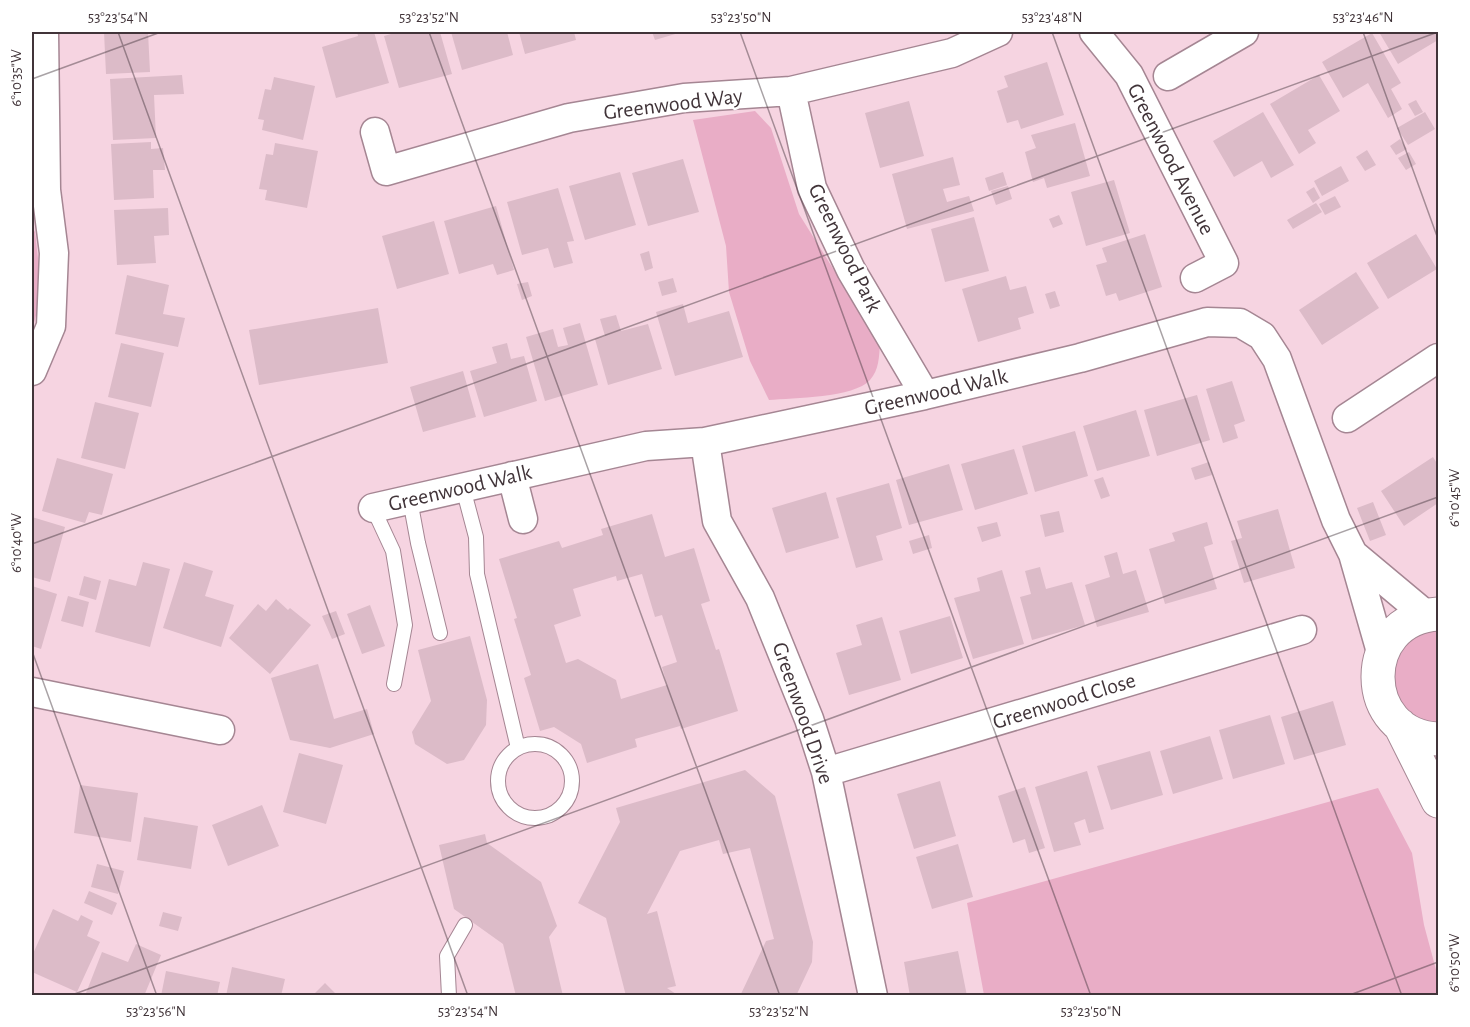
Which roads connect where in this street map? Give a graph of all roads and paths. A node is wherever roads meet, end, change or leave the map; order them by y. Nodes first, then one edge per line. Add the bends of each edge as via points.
1 (44, 32) edge
2 (998, 32) edge
3 (1094, 32) edge
4 (1244, 32) edge
5 (1168, 76) dead end
6 (790, 91) junction
7 (375, 132) dead end
8 (39, 192) edge
9 (1195, 278) dead end
10 (1438, 358) edge
11 (32, 371) edge
12 (925, 395) junction
13 (1347, 418) dead end
14 (705, 442) junction
15 (512, 476) junction
16 (462, 488) junction
17 (410, 500) junction
18 (373, 508) joint
19 (523, 519) dead end
20 (1353, 554) junction
21 (1432, 615) edge
22 (1302, 630) dead end
23 (440, 633) dead end
24 (1381, 652) junction
25 (394, 684) dead end
26 (32, 692) edge
27 (1400, 725) junction
28 (220, 730) dead end
29 (1438, 739) edge
30 (518, 748) junction
31 (826, 772) junction
32 (1438, 801) edge
33 (465, 925) dead end
34 (449, 996) edge
35 (873, 996) edge

1 - 8 street
2 - 6 street, Greenwood Way via 952,53
3 - 9 street, Greenwood Avenue via 1129,75 1224,263
4 - 5 street
6 - 7 street, Greenwood Way via 684,98 569,118 387,171
6 - 12 street, Greenwood Park via 812,188 851,270
8 - 11 street via 54,253 51,326
10 - 13 street
12 - 14 street, Greenwood Walk
12 - 20 street, Greenwood Walk via 1080,358 1207,322 1240,323 1262,336 1277,358 1336,520
14 - 15 street, Greenwood Walk via 646,446
14 - 31 street, Greenwood Drive via 717,521 760,598
15 - 16 street, Greenwood Walk
15 - 19 street
16 - 17 street, Greenwood Walk
16 - 30 lane via 477,537 477,574
17 - 18 street, Greenwood Walk
17 - 23 lane
18 - 25 lane via 393,551 405,625
20 - 21 street, Greenwood Walk
20 - 24 street, Greenwood Walk
21 - 24 street via 1407,622
22 - 31 street, Greenwood Close
24 - 27 street via 1378,692
26 - 28 street
27 - 29 street via 1417,735
27 - 32 street
30 - 30 lane via 528,744 552,748 568,765 572,776 567,799 549,816 525,817 514,811 499,791 501,766
31 - 35 street, Greenwood Drive
33 - 34 lane via 447,956

